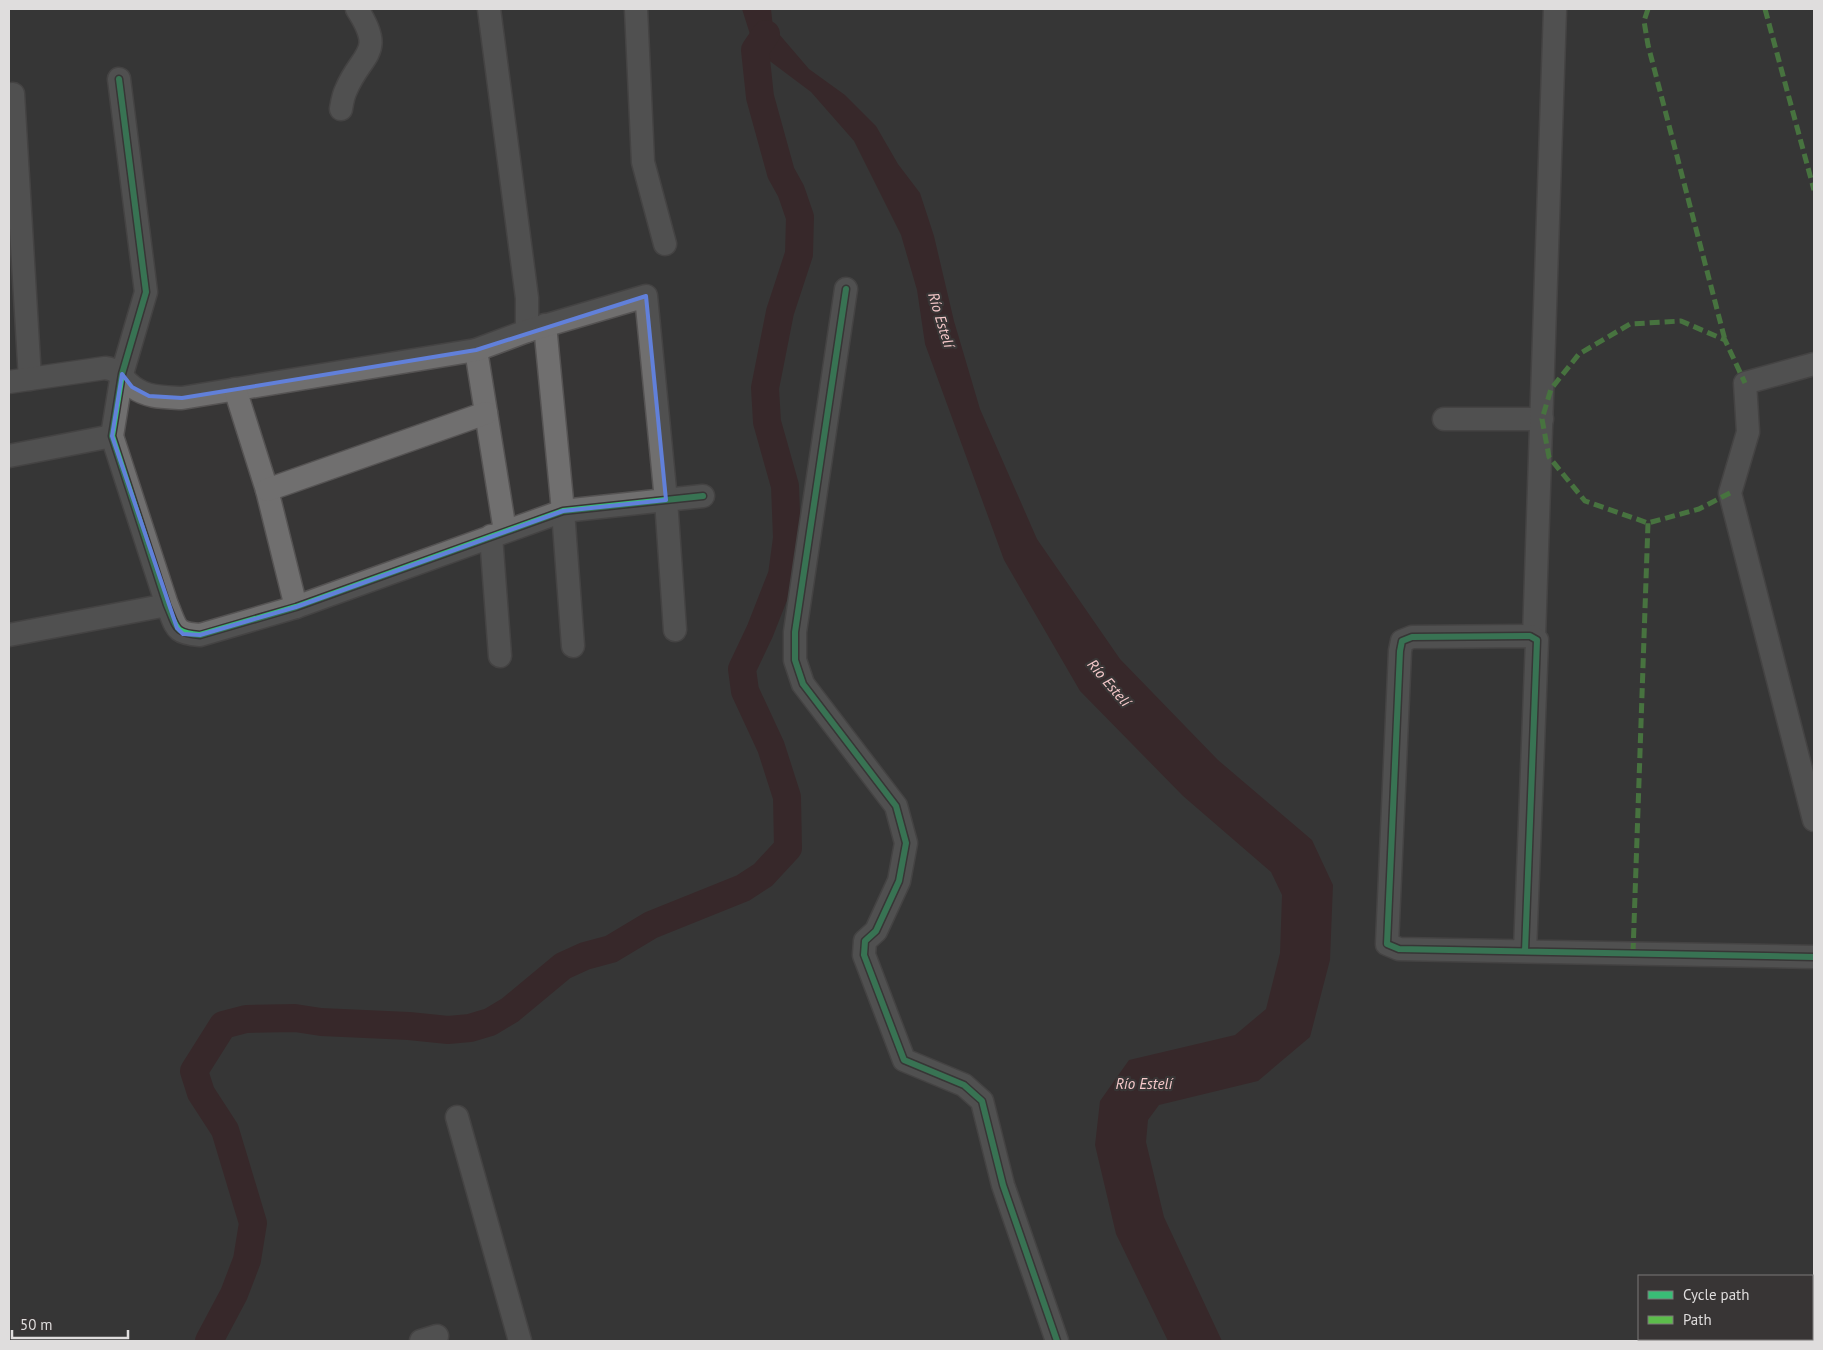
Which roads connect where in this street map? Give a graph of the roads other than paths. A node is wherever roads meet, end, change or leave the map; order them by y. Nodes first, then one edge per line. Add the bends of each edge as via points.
1 (357, 9) edge
2 (489, 9) edge
3 (636, 9) edge
4 (1555, 9) edge
5 (119, 79) dead end
6 (13, 94) dead end
7 (341, 109) dead end
8 (665, 244) dead end
9 (846, 289) dead end
10 (536, 328) junction
11 (476, 350) junction
12 (1814, 364) edge
13 (122, 374) junction
14 (19, 381) edge
15 (236, 389) junction
16 (486, 413) junction
17 (1444, 419) dead end
18 (1542, 419) junction
19 (112, 436) junction
20 (9, 456) edge
21 (267, 490) junction
22 (703, 496) dead end
23 (666, 500) junction
24 (563, 511) junction
25 (498, 534) junction
26 (167, 605) junction
27 (296, 607) junction
28 (675, 630) dead end
29 (9, 636) edge
30 (1534, 637) junction
31 (572, 646) dead end
32 (500, 656) dead end
33 (1814, 820) edge
34 (1525, 951) junction
35 (1814, 956) edge
36 (457, 1116) dead end
37 (520, 1341) edge
38 (1057, 1341) edge

1 - 7 street via 370,34 371,50 346,90
2 - 10 street via 527,298
3 - 8 street via 643,162
4 - 18 street
5 - 13 street via 146,292
6 - 14 street
9 - 38 street via 797,623 795,660 803,684 896,806 906,843 899,881 876,931 865,941 864,955 904,1060 964,1085 982,1101 1003,1185
10 - 11 street
10 - 23 street via 646,296
10 - 24 street
11 - 15 street
11 - 16 street
12 - 33 street via 1745,383 1748,432 1730,493
13 - 14 street via 105,368
13 - 15 street via 132,386 149,396 182,398
13 - 19 street
15 - 21 street
16 - 21 street
16 - 25 street
17 - 18 street
18 - 30 street
19 - 20 street
19 - 26 street
21 - 27 street
22 - 23 street
23 - 24 street
23 - 28 street
24 - 25 street
24 - 31 street
25 - 27 street
25 - 32 street
26 - 27 street via 183,634 200,635
26 - 29 street
30 - 34 street via 1537,640
30 - 34 street via 1412,637 1402,642 1386,932 1387,944 1399,948
34 - 35 street
36 - 37 street

